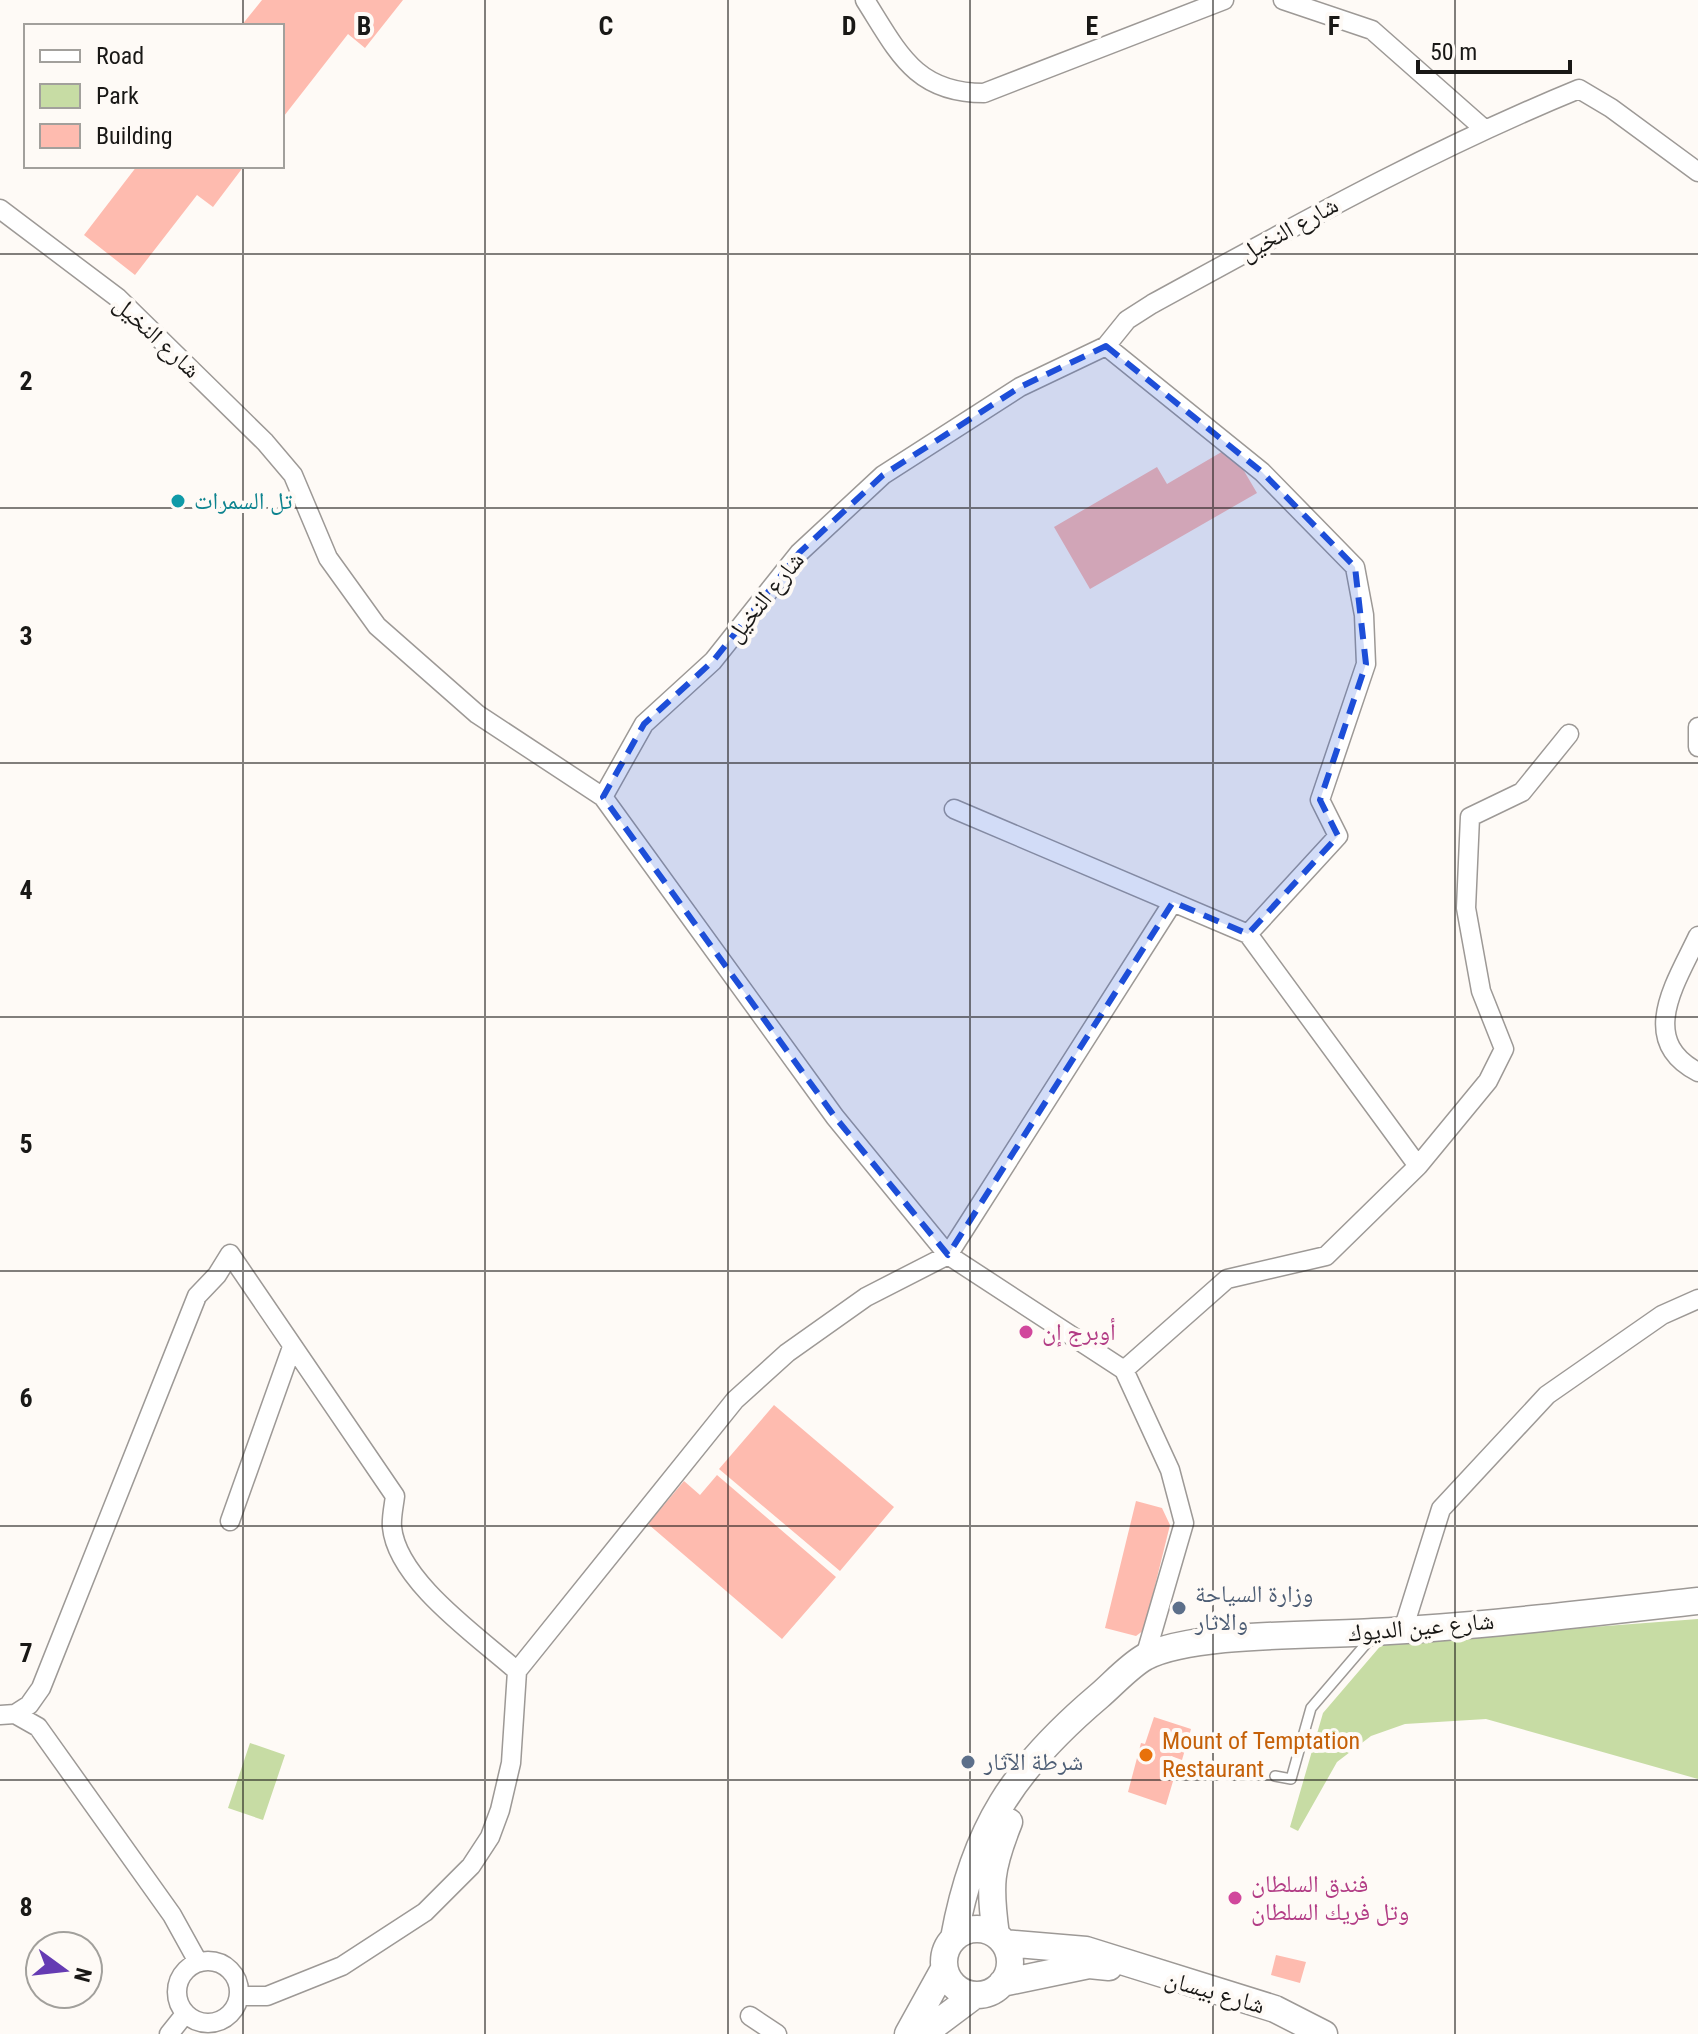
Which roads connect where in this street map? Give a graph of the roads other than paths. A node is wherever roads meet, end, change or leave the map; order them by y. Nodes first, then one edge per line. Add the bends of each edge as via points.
1 (865, 0) edge
2 (1224, 0) edge
3 (1283, 0) edge
4 (1483, 128) junction
5 (1698, 172) edge
6 (0, 209) edge
7 (1106, 346) junction
8 (1698, 727) edge
9 (1569, 734) dead end
10 (1698, 747) edge
11 (603, 797) junction
12 (954, 809) dead end
13 (1173, 902) junction
14 (1248, 934) junction
15 (1698, 936) edge
16 (1698, 1072) edge
17 (1418, 1166) junction
18 (948, 1255) junction
19 (1698, 1299) edge
20 (292, 1347) junction
21 (1124, 1370) junction
22 (230, 1521) dead end
23 (1698, 1601) edge
24 (1403, 1630) junction
25 (1375, 1632) junction
26 (1145, 1657) junction
27 (517, 1671) junction
28 (8, 1715) edge
29 (1052, 1737) junction
30 (1275, 1776) dead end
31 (954, 1938) junction
32 (1000, 1939) junction
33 (198, 1962) junction
34 (944, 1969) junction
35 (1148, 1973) junction
36 (1002, 1983) junction
37 (975, 1995) junction
38 (239, 1996) junction
39 (185, 2014) junction
40 (750, 2016) dead end
41 (169, 2034) edge
42 (777, 2034) edge
43 (908, 2034) edge
44 (923, 2034) edge
45 (1324, 2034) edge

1 - 2 street via 909,66 939,87 959,93 984,93
3 - 4 street via 1372,30
4 - 5 street, شارع النخيل via 1579,89
4 - 7 street, شارع النخيل via 1152,304 1127,320
6 - 11 street, شارع النخيل via 118,298 265,442 293,475 328,558 377,626 477,714
7 - 11 street, شارع النخيل via 1020,387 883,475 799,553 713,661 644,724
7 - 14 street via 1262,472 1355,567 1366,664 1320,800 1338,836
8 - 10 street
9 - 17 street via 1522,792 1470,817 1466,908 1481,991 1504,1049 1488,1081
11 - 18 street via 835,1117
12 - 13 street
13 - 14 street
13 - 18 street
14 - 17 street
15 - 16 street via 1669,995 1664,1023 1668,1046
17 - 21 street via 1326,1256 1227,1279
18 - 21 street
18 - 27 street via 866,1297 787,1353 735,1400
19 - 24 street via 1662,1315 1547,1395 1441,1509
20 - 22 street
20 - 27 street via 395,1496 391,1527 419,1582
20 - 28 street via 230,1254 197,1296 41,1688 29,1705
21 - 26 street via 1170,1470 1184,1523
23 - 24 main road, شارع عين الديوك
24 - 25 main road, شارع عين الديوك
25 - 26 main road, شارع عين الديوك via 1236,1639
25 - 30 lane via 1311,1708 1291,1779
26 - 29 main road
27 - 38 street via 503,1799 490,1837 471,1866 425,1912 342,1966 267,1996
28 - 33 street via 38,1727 172,1915
29 - 31 main road via 1015,1779 986,1831 965,1881
29 - 32 main road via 995,1855 989,1887
31 - 32 main road via 974,1929
31 - 34 main road
32 - 35 main road, شارع بيسان via 1086,1950
32 - 36 main road via 1010,1964
33 - 38 street via 228,1967
33 - 39 street via 178,1984
34 - 37 main road via 956,1988
34 - 43 main road
35 - 36 main road, شارع بيسان via 1089,1965
35 - 45 main road, شارع بيسان via 1275,2009
36 - 37 main road
37 - 44 main road
38 - 39 street via 222,2020 203,2023
39 - 41 street
40 - 42 street

